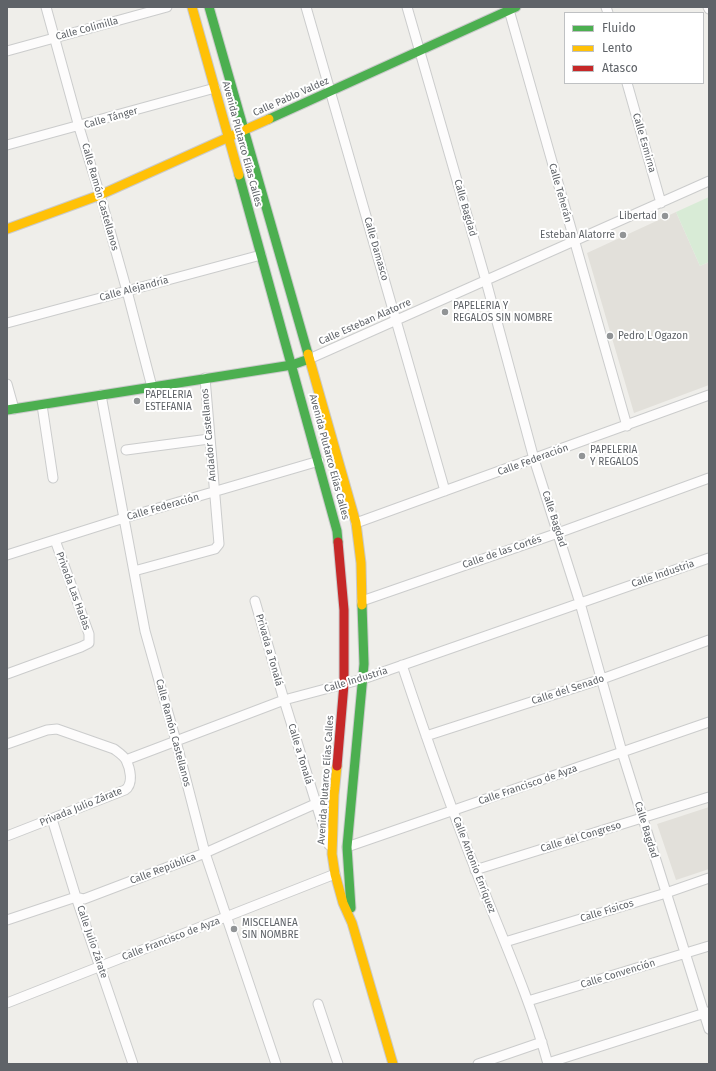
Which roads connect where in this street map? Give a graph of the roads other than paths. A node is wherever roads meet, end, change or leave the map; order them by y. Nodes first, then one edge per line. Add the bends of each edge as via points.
1 (46, 7) edge
2 (167, 7) edge
3 (192, 7) edge
4 (209, 7) edge
5 (306, 7) edge
6 (408, 7) edge
7 (512, 8) edge
8 (55, 38) junction
9 (7, 50) edge
10 (420, 50) junction
11 (627, 84) edge
12 (215, 88) junction
13 (331, 91) junction
14 (79, 127) junction
15 (245, 130) junction
16 (228, 138) junction
17 (7, 146) edge
18 (709, 181) edge
19 (100, 195) junction
20 (661, 203) junction
21 (7, 230) edge
22 (574, 241) junction
23 (261, 255) junction
24 (486, 281) junction
25 (127, 291) junction
26 (396, 321) junction
27 (7, 323) edge
28 (309, 359) junction
29 (292, 364) junction
30 (204, 378) junction
31 (7, 384) edge
32 (152, 387) junction
33 (101, 395) junction
34 (709, 395) edge
35 (42, 404) junction
36 (10, 410) edge
37 (627, 426) junction
38 (209, 438) junction
39 (126, 450) dead end
40 (534, 459) junction
41 (319, 461) junction
42 (53, 478) dead end
43 (709, 478) edge
44 (445, 491) junction
45 (214, 492) junction
46 (124, 518) junction
47 (356, 523) junction
48 (558, 533) junction
49 (55, 540) junction
50 (7, 555) edge
51 (709, 558) edge
52 (134, 571) junction
53 (255, 601) dead end
54 (362, 601) junction
55 (580, 603) junction
56 (709, 640) edge
57 (402, 665) junction
58 (7, 674) edge
59 (363, 679) junction
60 (602, 679) junction
61 (344, 684) junction
62 (284, 700) junction
63 (709, 722) edge
64 (426, 736) junction
65 (176, 741) junction
66 (7, 744) edge
67 (622, 752) junction
68 (126, 760) junction
69 (709, 797) edge
70 (315, 804) junction
71 (334, 804) junction
72 (350, 805) junction
73 (453, 810) junction
74 (643, 818) junction
75 (52, 819) junction
76 (7, 836) edge
77 (347, 847) junction
78 (205, 852) junction
79 (332, 854) junction
80 (475, 870) junction
81 (335, 874) junction
82 (709, 878) edge
83 (666, 893) junction
84 (76, 897) junction
85 (226, 917) junction
86 (7, 920) edge
87 (352, 923) junction
88 (504, 942) junction
89 (709, 946) edge
90 (685, 954) junction
91 (100, 967) junction
92 (528, 1001) junction
93 (7, 1003) edge
94 (318, 1004) dead end
95 (707, 1013) edge
96 (709, 1029) edge
97 (542, 1042) junction
98 (133, 1064) edge
99 (276, 1064) edge
100 (338, 1064) edge
101 (393, 1064) edge
102 (478, 1064) edge
103 (548, 1064) edge

1 - 8 street, Calle Ramón Castellanos
2 - 8 street, Calle Colimilla
3 - 12 main road, Avenida Plutarco Elías Calles
4 - 15 main road, Avenida Plutarco Elías Calles
5 - 13 street, Calle Damasco
6 - 10 street, Calle Bagdad
7 - 10 main road, Calle Pablo Valdez
7 - 22 street, Calle Teherán
8 - 9 street, Calle Colimilla
8 - 14 street, Calle Ramón Castellanos
10 - 13 main road, Calle Pablo Valdez
10 - 24 street, Calle Bagdad
11 - 20 street, Calle Esmirna
12 - 14 street, Calle Tánger
12 - 16 main road, Avenida Plutarco Elías Calles
13 - 15 main road, Calle Pablo Valdez
13 - 26 street, Calle Damasco
14 - 17 street, Calle Tánger
14 - 19 street, Calle Ramón Castellanos
15 - 16 main road, Calle Pablo Valdez
15 - 28 main road, Avenida Plutarco Elías Calles
16 - 19 main road, Calle Pablo Valdez
16 - 23 main road, Avenida Plutarco Elías Calles
18 - 20 street, Calle Esteban Alatorre
19 - 21 main road, Calle Pablo Valdez
19 - 25 street, Calle Ramón Castellanos
20 - 22 street, Calle Esteban Alatorre
22 - 24 street, Calle Esteban Alatorre
22 - 37 street, Calle Teherán
23 - 25 street, Calle Alejandría
23 - 29 main road, Avenida Plutarco Elías Calles
24 - 26 street, Calle Esteban Alatorre
24 - 40 street, Calle Bagdad
25 - 27 street, Calle Alejandría
25 - 32 street, Calle Ramón Castellanos
26 - 28 street, Calle Esteban Alatorre
26 - 44 street, Calle Damasco
28 - 29 main road, Calle Esteban Alatorre
28 - 47 main road, Avenida Plutarco Elías Calles
29 - 30 main road, Calle Esteban Alatorre
29 - 41 main road, Avenida Plutarco Elías Calles
30 - 32 main road, Calle Esteban Alatorre
30 - 38 street, Andador Castellanos
31 - 36 street
32 - 33 main road, Calle Esteban Alatorre
33 - 35 main road, Calle Esteban Alatorre
33 - 46 street, Calle Ramón Castellanos
34 - 37 street, Calle Federación
35 - 36 main road, Calle Esteban Alatorre
35 - 42 street
37 - 40 street, Calle Federación
38 - 39 street
38 - 45 street, Andador Castellanos
40 - 44 street, Calle Federación
40 - 48 street, Calle Bagdad
41 - 45 street, Calle Federación
41 - 61 main road, Avenida Plutarco Elías Calles via 337,532 344,610
43 - 48 street, Calle de las Cortés
44 - 47 street, Calle Federación
45 - 46 street, Calle Federación
45 - 52 street via 218,547
46 - 49 street, Calle Federación
46 - 52 street, Calle Ramón Castellanos
47 - 54 main road, Avenida Plutarco Elías Calles
48 - 54 street, Calle de las Cortés
48 - 55 street, Calle Bagdad
49 - 50 street, Calle Federación
49 - 58 street, Privada Las Hadas via 89,634 89,642 81,648
51 - 55 street, Calle Industria
52 - 65 street, Calle Ramón Castellanos via 145,631
53 - 62 street, Privada a Tonalá
54 - 59 main road, Avenida Plutarco Elías Calles
55 - 57 street, Calle Industria
55 - 60 street, Calle Bagdad
56 - 60 street, Calle del Senado
57 - 59 street, Calle Industria
57 - 64 street, Calle Antonio Enríquez
59 - 61 street, Calle Industria
59 - 72 main road, Avenida Plutarco Elías Calles
60 - 64 street, Calle del Senado
60 - 67 street, Calle Bagdad
61 - 62 street, Calle Industria
61 - 71 main road, Avenida Plutarco Elías Calles
62 - 65 street, Calle Industria
62 - 70 street, Calle a Tonalá
63 - 67 street, Calle Francisco de Ayza
64 - 73 street, Calle Antonio Enríquez
65 - 68 street, Calle Industria
65 - 78 street, Calle Ramón Castellanos
66 - 68 street via 57,729 114,749
67 - 73 street, Calle Francisco de Ayza
67 - 74 street, Calle Bagdad
68 - 75 street, Privada Julio Zárate via 131,779 128,788
69 - 74 street, Calle del Congreso
70 - 78 street, Calle República
70 - 79 street, Calle a Tonalá
71 - 72 main road
71 - 79 main road, Avenida Plutarco Elías Calles
72 - 77 main road, Avenida Plutarco Elías Calles
73 - 77 street, Calle Francisco de Ayza
73 - 80 street, Calle Antonio Enríquez
74 - 80 street, Calle del Congreso
74 - 83 street, Calle Bagdad
75 - 76 street, Privada Julio Zárate
75 - 84 street, Calle Julio Zárate
77 - 87 main road, Avenida Plutarco Elías Calles
78 - 84 street, Calle República via 84,899
78 - 85 street, Calle Ramón Castellanos
79 - 81 main road, Avenida Plutarco Elías Calles
80 - 88 street, Calle Antonio Enríquez
81 - 85 street, Calle Francisco de Ayza
81 - 87 main road, Avenida Plutarco Elías Calles
82 - 83 street, Calle Físicos
83 - 88 street, Calle Físicos
83 - 90 street, Calle Bagdad
84 - 86 street, Calle República
84 - 91 street, Calle Julio Zárate
85 - 91 street, Calle Francisco de Ayza
85 - 99 street, Calle Ramón Castellanos
87 - 101 main road, Avenida Plutarco Elías Calles
88 - 92 street, Calle Antonio Enríquez
89 - 90 street, Calle Convención
90 - 92 street, Calle Convención
90 - 95 street, Calle Bagdad
91 - 93 street, Calle Francisco de Ayza
91 - 98 street, Calle Julio Zárate
92 - 97 street, Calle Antonio Enríquez
94 - 100 street
95 - 96 street, Calle Bagdad
95 - 103 street
97 - 102 street
97 - 103 street, Calle Antonio Enríquez

